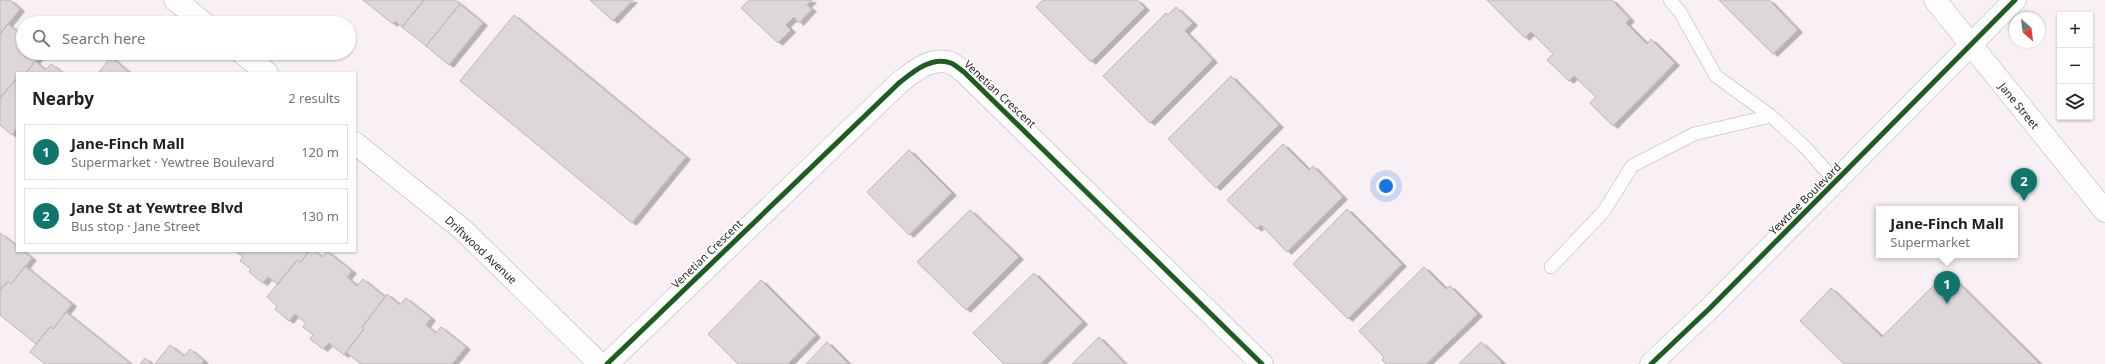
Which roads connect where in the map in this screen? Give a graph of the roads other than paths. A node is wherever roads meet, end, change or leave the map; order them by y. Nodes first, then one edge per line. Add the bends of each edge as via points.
1 (175, 0) edge
2 (1670, 0) edge
3 (1935, 0) edge
4 (2015, 0) edge
5 (195, 16) edge
6 (1970, 44) junction
7 (251, 60) edge
8 (266, 72) edge
9 (1770, 116) junction
10 (356, 144) edge
11 (1836, 182) junction
12 (2105, 211) edge
13 (1551, 267) dead end
14 (600, 364) edge
15 (607, 364) edge
16 (1262, 364) edge
17 (1651, 364) edge

1 - 5 street
2 - 9 lane via 1680,12 1716,76
3 - 6 street, Jane Street
4 - 6 street, Yewtree Boulevard
6 - 11 street, Yewtree Boulevard
6 - 12 street, Jane Street
7 - 8 street
9 - 11 lane via 1805,147
9 - 13 lane via 1694,134 1632,166 1604,211
10 - 14 street, Driftwood Avenue via 463,230
11 - 17 street, Yewtree Boulevard
15 - 16 street, Venetian Crescent via 899,83 919,68 936,62 950,63 964,72

